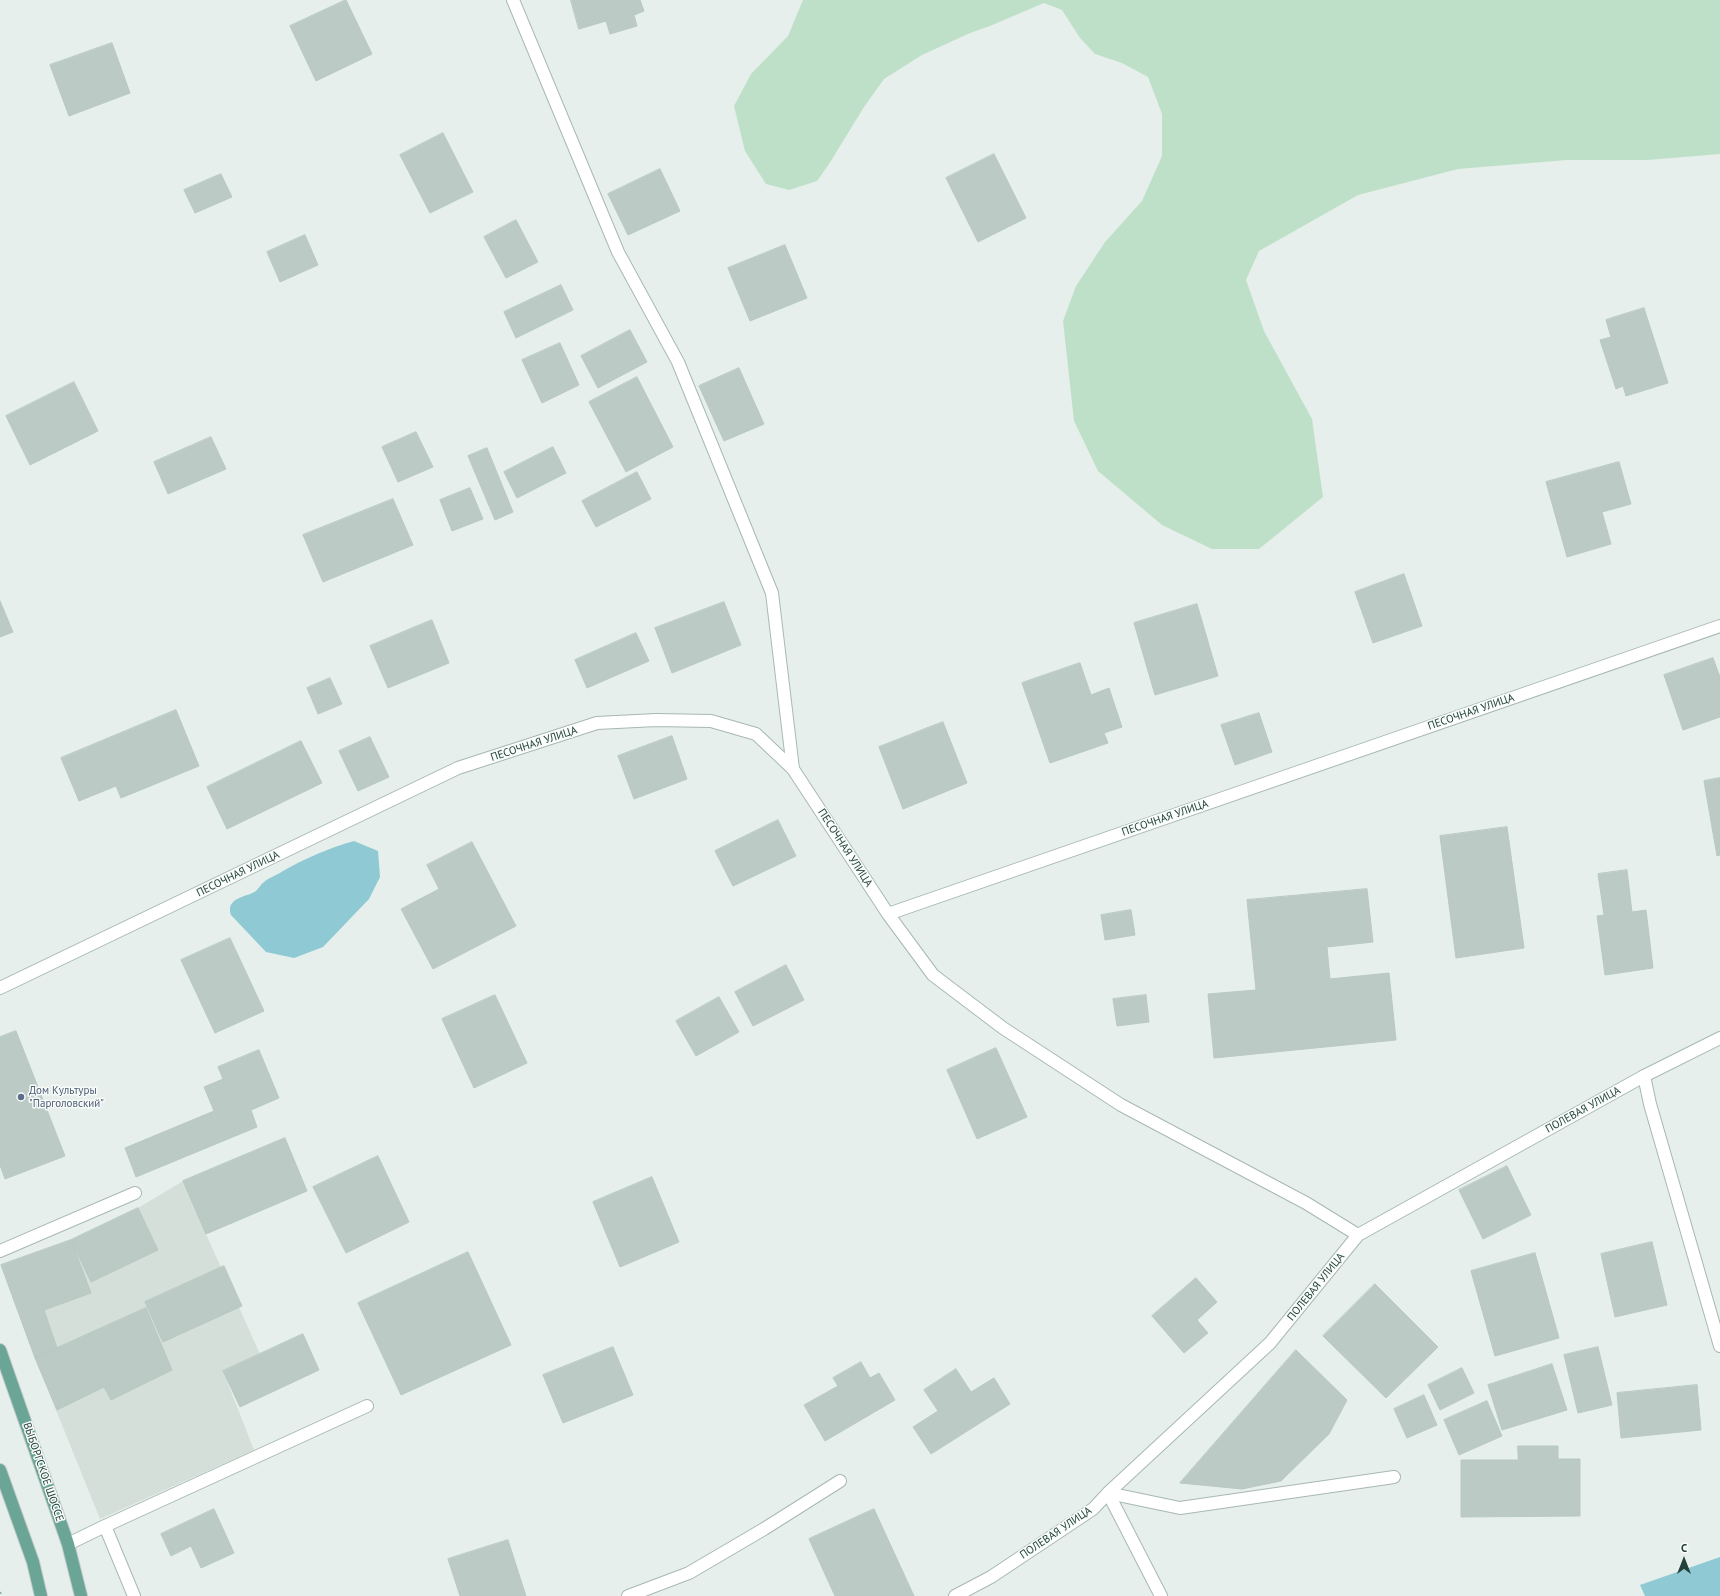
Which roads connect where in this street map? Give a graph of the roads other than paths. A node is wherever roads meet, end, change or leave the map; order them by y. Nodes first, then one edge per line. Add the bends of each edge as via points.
1 (513, 0) edge
2 (1720, 626) edge
3 (793, 769) junction
4 (888, 914) junction
5 (0, 988) edge
6 (1720, 1038) edge
7 (1644, 1076) junction
8 (135, 1193) dead end
9 (1358, 1236) junction
10 (0, 1251) edge
11 (1720, 1346) edge
12 (0, 1350) edge
13 (367, 1406) dead end
14 (0, 1470) edge
15 (1394, 1477) dead end
16 (840, 1481) dead end
17 (1108, 1492) junction
18 (105, 1526) junction
19 (68, 1544) junction
20 (41, 1596) edge
21 (81, 1596) edge
22 (134, 1596) edge
23 (628, 1596) edge
24 (955, 1596) edge
25 (1161, 1596) edge

1 - 3 street via 618,252 678,362 772,593
2 - 4 street, ПЕСОЧНАЯ УЛИЦА
3 - 4 street, ПЕСОЧНАЯ УЛИЦА
3 - 5 street, ПЕСОЧНАЯ УЛИЦА via 756,734 712,721 597,723 458,768
4 - 9 street via 933,975 1003,1028 1121,1105 1306,1203
6 - 7 street, ПОЛЕВАЯ УЛИЦА
7 - 9 street, ПОЛЕВАЯ УЛИЦА
7 - 11 street
8 - 10 street
9 - 17 street, ПОЛЕВАЯ УЛИЦА via 1270,1343
12 - 19 main road, ВЫБОРГСКОЕ ШОССЕ
13 - 18 street
14 - 20 main road via 33,1562
15 - 17 street via 1180,1508
16 - 23 street via 689,1573
17 - 24 street, ПОЛЕВАЯ УЛИЦА via 1093,1509 991,1577
17 - 25 street
18 - 19 street
18 - 22 street
19 - 21 main road, ВЫБОРГСКОЕ ШОССЕ

